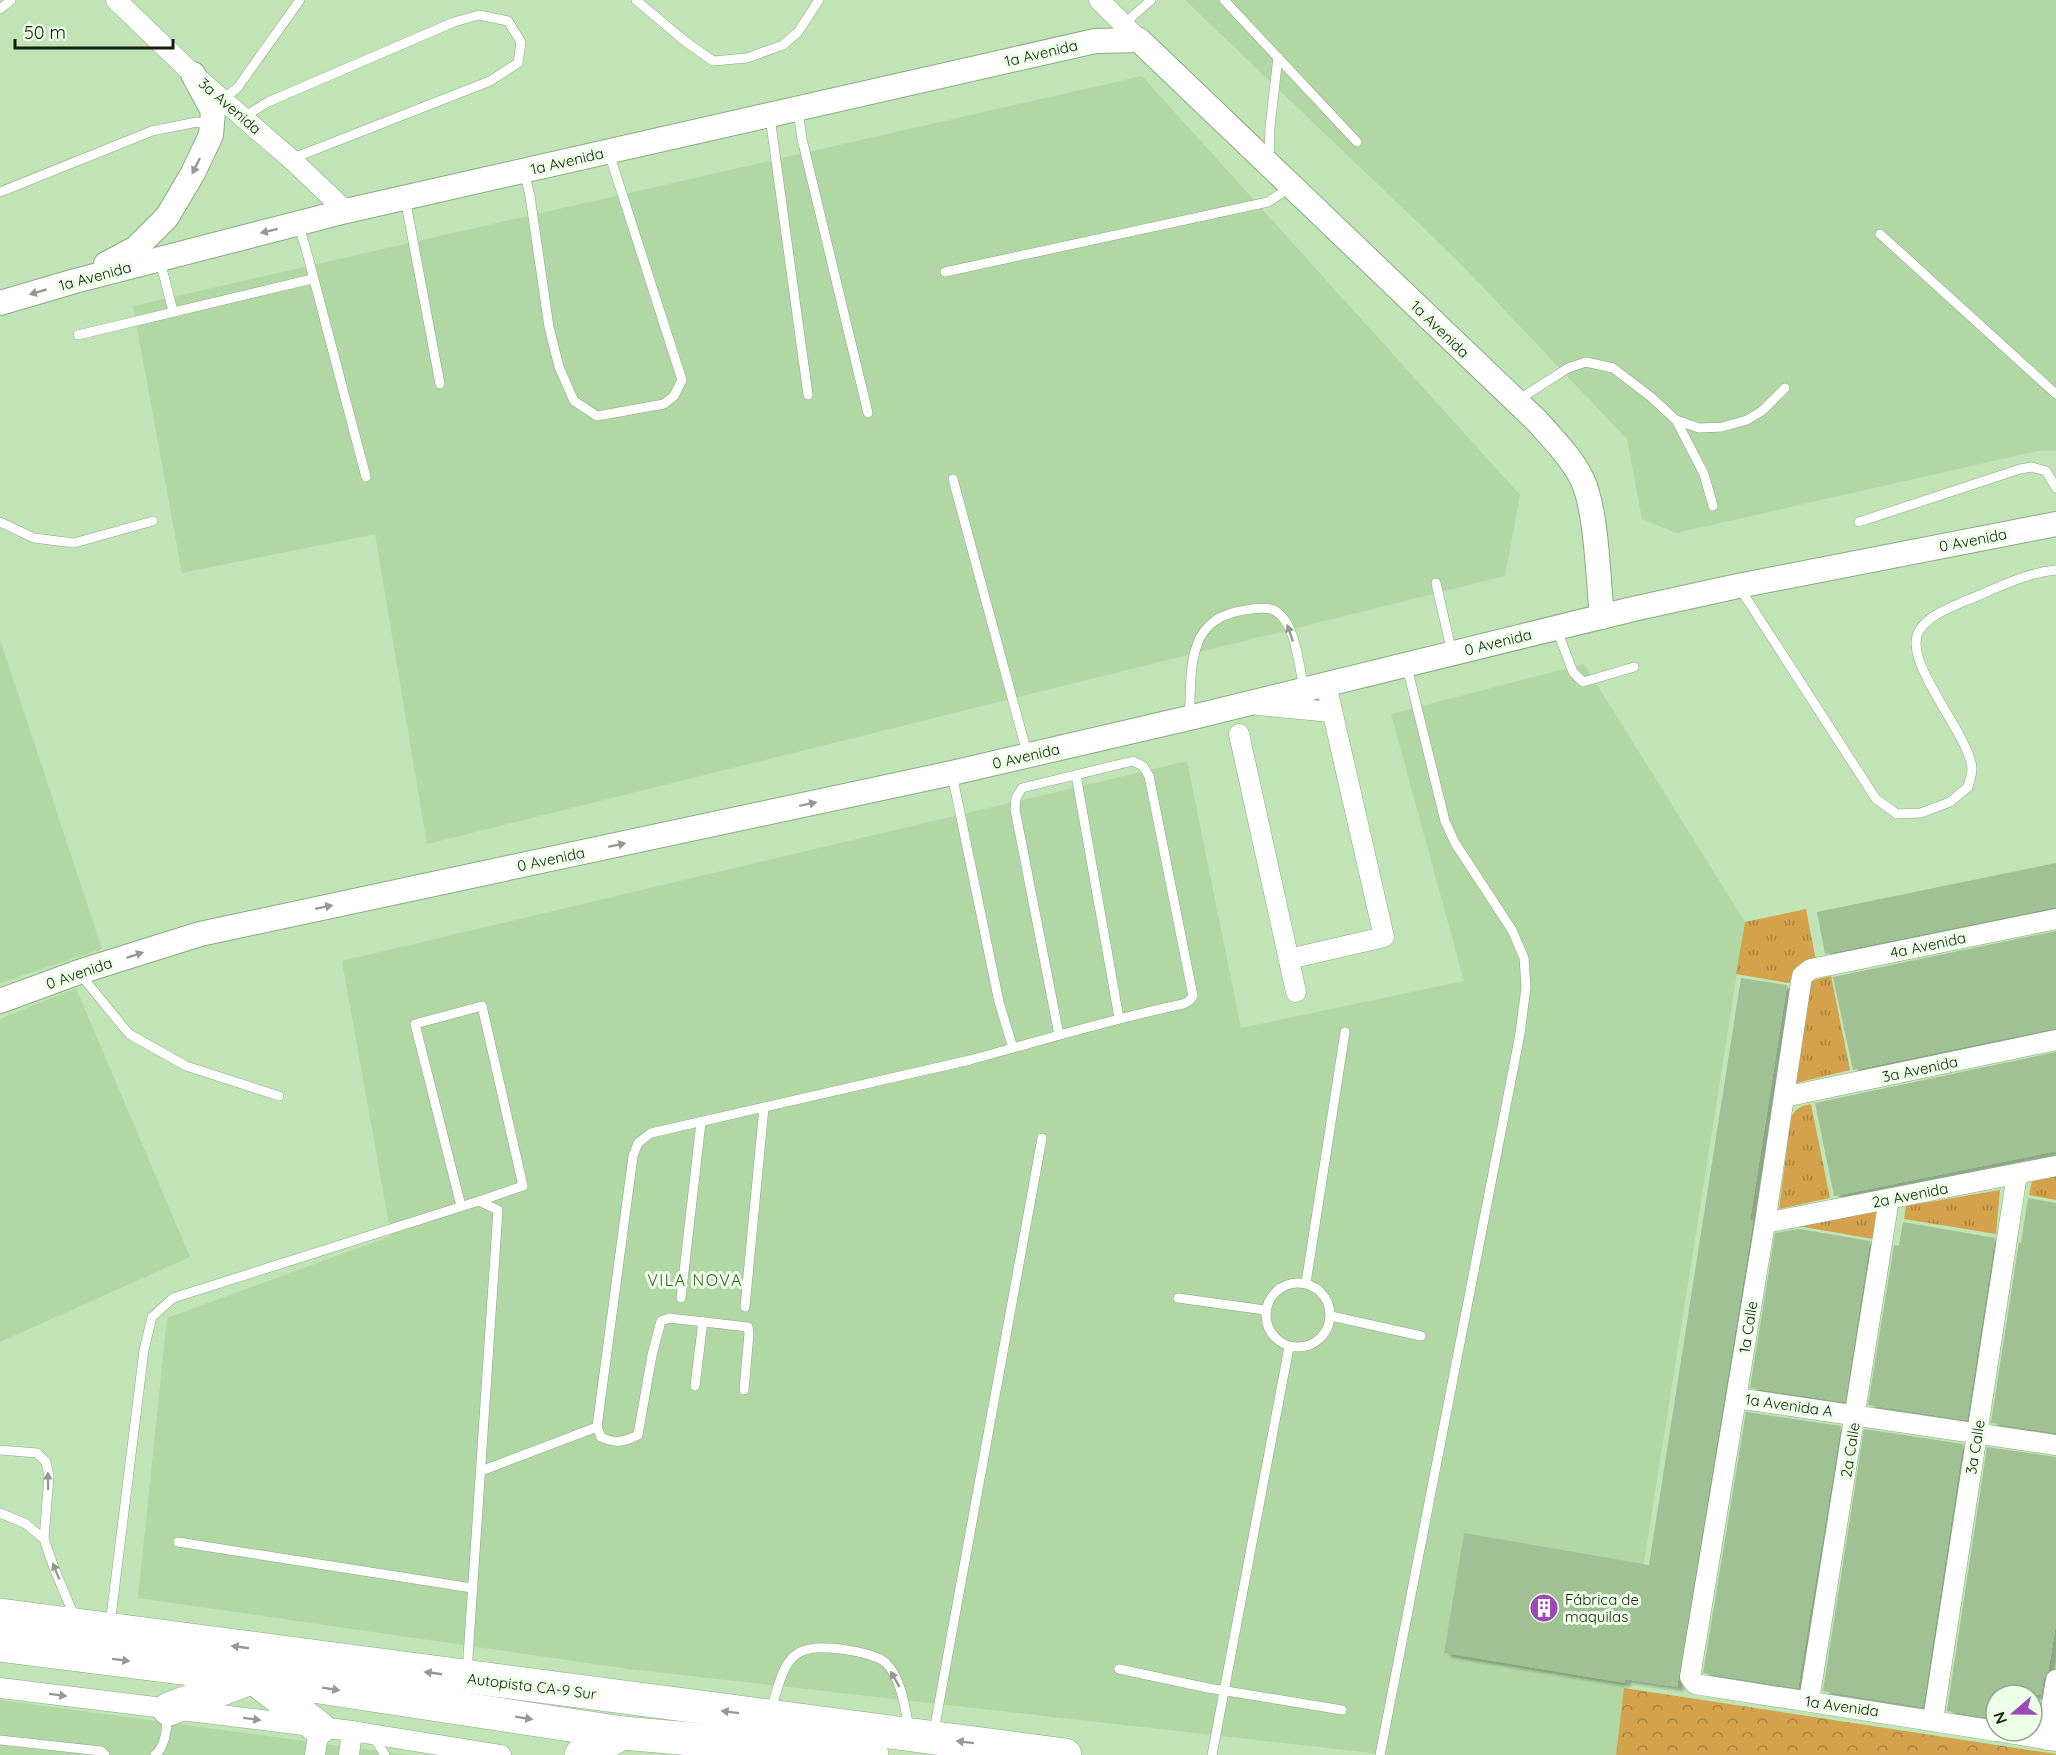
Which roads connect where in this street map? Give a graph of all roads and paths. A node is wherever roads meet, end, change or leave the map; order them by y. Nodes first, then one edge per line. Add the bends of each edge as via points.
1 (11, 0) edge
2 (116, 0) edge
3 (300, 0) edge
4 (636, 0) edge
5 (819, 0) edge
6 (1099, 0) edge
7 (1151, 0) edge
8 (1224, 0) edge
9 (0, 9) edge
10 (1131, 32) junction
11 (1278, 57) junction
12 (192, 74) junction
13 (224, 100) junction
14 (797, 108) junction
15 (770, 115) junction
16 (242, 117) junction
17 (212, 125) junction
18 (1357, 142) dead end
19 (609, 152) junction
20 (291, 159) junction
21 (1269, 166) junction
22 (524, 171) junction
23 (1291, 187) junction
24 (0, 192) edge
25 (405, 198) junction
26 (346, 212) junction
27 (298, 224) junction
28 (1880, 234) dead end
29 (160, 259) junction
30 (945, 272) dead end
31 (312, 279) junction
32 (75, 281) junction
33 (0, 303) edge
34 (173, 311) junction
35 (78, 335) dead end
36 (440, 384) dead end
37 (1785, 388) dead end
38 (2056, 394) edge
39 (808, 395) dead end
40 (1516, 401) junction
41 (868, 413) dead end
42 (1676, 420) junction
43 (366, 477) dead end
44 (953, 479) dead end
45 (2056, 488) edge
46 (1713, 506) dead end
47 (153, 521) dead end
48 (0, 522) edge
49 (1858, 522) dead end
50 (2056, 524) edge
51 (2056, 570) edge
52 (1436, 583) dead end
53 (1738, 586) junction
54 (1602, 616) junction
55 (1556, 628) junction
56 (1452, 653) junction
57 (1406, 664) junction
58 (1634, 667) dead end
59 (1315, 687) junction
60 (1247, 704) junction
61 (1332, 712) junction
62 (1189, 718) junction
63 (1239, 734) dead end
64 (1028, 756) junction
65 (952, 773) junction
66 (1076, 775) junction
67 (2056, 919) edge
68 (1289, 959) junction
69 (79, 972) junction
70 (1802, 976) joint
71 (1296, 992) dead end
72 (0, 1002) edge
73 (1119, 1018) junction
74 (1345, 1032) dead end
75 (1059, 1035) junction
76 (2056, 1040) edge
77 (1013, 1048) junction
78 (279, 1096) dead end
79 (1784, 1097) junction
80 (764, 1107) junction
81 (701, 1122) junction
82 (1042, 1138) dead end
83 (2056, 1166) edge
84 (2017, 1174) junction
85 (1889, 1199) junction
86 (479, 1201) junction
87 (461, 1206) junction
88 (1765, 1222) junction
89 (1306, 1283) junction
90 (681, 1298) dead end
91 (1178, 1298) dead end
92 (745, 1307) dead end
93 (1265, 1310) junction
94 (1331, 1316) junction
95 (703, 1321) junction
96 (1421, 1336) dead end
97 (1289, 1347) junction
98 (695, 1386) dead end
99 (744, 1390) dead end
100 (1736, 1398) junction
101 (1856, 1415) junction
102 (597, 1427) junction
103 (1978, 1433) junction
104 (2056, 1446) edge
105 (0, 1450) edge
106 (480, 1471) junction
107 (0, 1513) edge
108 (44, 1539) junction
109 (178, 1542) dead end
110 (472, 1588) junction
111 (0, 1615) edge
112 (94, 1627) junction
113 (0, 1645) edge
114 (1119, 1669) dead end
115 (253, 1677) junction
116 (466, 1677) junction
117 (1690, 1677) joint
118 (2056, 1680) edge
119 (0, 1688) edge
120 (1225, 1691) junction
121 (1809, 1701) junction
122 (169, 1709) junction
123 (1342, 1710) dead end
124 (770, 1717) junction
125 (1933, 1720) junction
126 (1984, 1729) edge
127 (352, 1731) junction
128 (623, 1733) junction
129 (372, 1734) junction
130 (922, 1737) junction
131 (0, 1740) edge
132 (317, 1741) edge
133 (2051, 1741) edge
134 (105, 1755) edge
135 (155, 1755) edge
136 (349, 1755) edge
137 (385, 1755) edge
138 (501, 1755) edge
139 (581, 1755) edge
140 (647, 1755) edge
141 (872, 1755) edge
142 (1065, 1755) edge
143 (1212, 1755) edge
144 (1380, 1755) edge

1 - 9 lane
2 - 12 street, 3a Avenida
3 - 13 lane via 238,87
4 - 5 lane via 712,61 747,58 783,45 798,32
6 - 10 street, 1a Avenida
7 - 10 lane
8 - 11 lane
10 - 14 street, 1a Avenida
10 - 21 street, 1a Avenida
11 - 18 lane
11 - 21 lane via 1269,127
12 - 13 street, 3a Avenida
12 - 17 street via 213,111
13 - 16 street, 3a Avenida
14 - 15 street, 1a Avenida
14 - 41 lane
15 - 19 street, 1a Avenida
15 - 39 lane
16 - 20 street, 3a Avenida
16 - 20 lane via 268,102 454,22 479,15 508,21 521,42 518,63 490,81
17 - 24 lane via 197,123 152,131
17 -> 32 street via 193,173 167,217 136,248
19 - 22 street, 1a Avenida
19 - 22 lane via 682,380 674,396 664,404 597,416 574,401 559,367 549,327
20 - 26 street, 3a Avenida
21 - 23 street, 1a Avenida
22 - 25 street, 1a Avenida
23 - 30 lane via 1268,202
23 - 40 street, 1a Avenida
25 - 26 street, 1a Avenida
25 - 36 lane
26 - 27 street, 1a Avenida
27 -> 29 street, 1a Avenida
27 - 31 lane
28 - 38 lane
29 - 32 street, 1a Avenida
29 - 34 lane
31 - 34 lane
31 - 43 lane
32 -> 33 street, 1a Avenida
34 - 35 lane
37 - 42 lane via 1747,420 1699,428
40 - 42 lane via 1569,368 1586,362 1613,368
40 - 54 street, 1a Avenida via 1563,450 1582,479 1592,519
42 - 46 lane via 1704,474
44 - 64 lane
45 - 49 lane via 2046,471 2020,469
47 - 48 lane via 74,543 34,538
50 - 53 street, 0 Avenida
51 - 53 lane via 2021,577 1947,609 1918,632 1920,665 1965,749 1972,770 1968,787 1950,802 1921,813 1897,814 1876,799
52 - 56 lane
53 - 54 street, 0 Avenida
54 - 55 street, 0 Avenida
55 - 56 street, 0 Avenida
55 - 58 lane via 1574,672 1583,682
56 - 57 street, 0 Avenida
57 - 59 street, 0 Avenida
57 - 144 lane via 1445,821 1455,843 1512,930 1524,958 1526,987
59 - 60 street, 0 Avenida
59 - 61 street
59 -> 62 lane via 1286,621 1275,610 1263,608 1227,615 1205,629 1197,644
60 - 61 street
60 - 62 street, 0 Avenida
61 - 68 street via 1384,937
62 - 64 street, 0 Avenida
63 - 68 street
64 - 65 street, 0 Avenida
69 -> 65 street, 0 Avenida via 200,934
65 - 77 lane via 999,1002
66 - 73 lane
66 - 73 lane via 1133,761 1143,766 1149,776 1193,996 1183,1004
66 - 75 lane via 1022,788 1015,809
67 - 70 street, 4a Avenida via 1811,969
68 - 71 street
69 - 72 street, 0 Avenida
69 - 78 lane via 129,1034 186,1066
70 - 79 street, 1a Calle
73 - 75 lane
74 - 89 lane
75 - 77 lane
76 - 79 street, 3a Avenida
77 - 80 lane
79 - 88 street, 1a Calle
80 - 81 lane
80 - 92 lane
81 - 90 lane
81 - 102 lane via 651,1134 638,1143 633,1156
82 - 130 lane
83 - 84 street, 2a Avenida
84 - 85 street, 2a Avenida
84 - 103 street, 3a Calle
85 - 88 street, 2a Avenida
85 - 101 street, 2a Calle
86 - 87 lane
86 - 87 lane via 523,1186 482,1006 415,1024
86 - 106 lane via 498,1210
87 - 112 lane via 173,1298 152,1317
88 - 100 street, 1a Calle
89 - 93 lane via 1289,1283 1274,1292
89 - 94 lane via 1319,1290 1328,1302
91 - 93 lane
93 - 97 lane via 1266,1324 1274,1338
94 - 96 lane
94 - 97 lane via 1327,1330 1317,1342 1304,1348
95 - 98 lane
95 - 99 lane via 748,1327
95 - 102 lane via 660,1321 638,1435 623,1442 608,1441 601,1437
97 - 120 lane
100 - 101 street, 1a Avenida A
100 - 117 street, 1a Calle
101 - 103 street, 1a Avenida A
101 - 121 street, 2a Calle
102 - 106 lane
103 - 104 street, 1a Avenida A
103 - 125 street, 3a Calle
108 -> 105 lane via 49,1476 46,1462 37,1453
106 - 110 lane
107 - 108 lane via 26,1524
112 -> 108 lane via 54,1568
109 - 110 lane
110 - 116 lane
111 - 112 highway, Autopista CA-9 Sur
116 -> 112 highway, Autopista CA-9 Sur
113 -> 115 highway, Autopista CA-9 Sur
114 - 120 lane
115 - 122 highway
115 -> 128 highway, Autopista CA-9 Sur
115 - 132 highway
124 -> 116 highway, Autopista CA-9 Sur
117 - 121 street, 1a Avenida via 1695,1684
118 - 133 street
119 -> 122 street
120 - 123 lane
120 - 143 lane
121 - 125 street, 1a Avenida
122 -> 132 street
122 - 135 lane via 164,1741
124 - 130 highway, Autopista CA-9 Sur
130 -> 124 lane via 900,1685 885,1662 857,1651 825,1646 798,1651 783,1669
125 - 126 street, 1a Avenida
127 - 129 street
127 - 132 street
127 - 136 street
128 - 139 highway
128 - 140 highway
128 - 141 highway, Autopista CA-9 Sur
129 - 137 lane
129 - 138 street
142 -> 130 highway, Autopista CA-9 Sur
131 - 134 lane via 101,1751

